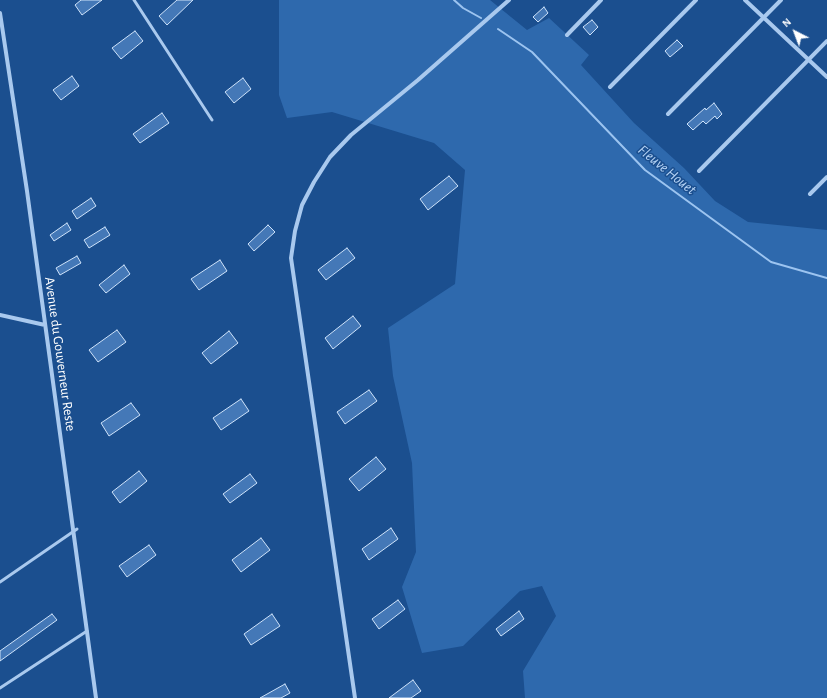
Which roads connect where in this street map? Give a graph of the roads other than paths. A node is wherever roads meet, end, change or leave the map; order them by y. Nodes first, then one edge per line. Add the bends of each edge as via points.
1 (134, 0) edge
2 (509, 0) edge
3 (601, 0) edge
4 (696, 0) edge
5 (745, 0) edge
6 (781, 0) edge
7 (0, 13) edge
8 (763, 18) junction
9 (567, 35) dead end
10 (827, 41) edge
11 (808, 60) junction
12 (827, 77) edge
13 (610, 87) dead end
14 (668, 114) dead end
15 (212, 120) dead end
16 (699, 171) dead end
17 (827, 177) edge
18 (810, 194) dead end
19 (0, 315) edge
20 (45, 325) junction
21 (77, 529) dead end
22 (0, 582) edge
23 (87, 631) junction
24 (0, 688) edge
25 (96, 698) edge
26 (355, 698) edge

1 - 15 lane
2 - 26 street via 351,135 330,157 302,205 295,231 291,258
3 - 9 street
4 - 13 street
5 - 8 street
6 - 8 street
7 - 20 street, Avenue du Gouverneur Reste
8 - 11 street
8 - 14 street
10 - 11 street
11 - 12 street
11 - 16 street
17 - 18 street
19 - 20 street
20 - 23 street, Avenue du Gouverneur Reste
21 - 22 lane
23 - 24 lane
23 - 25 street, Avenue du Gouverneur Reste

